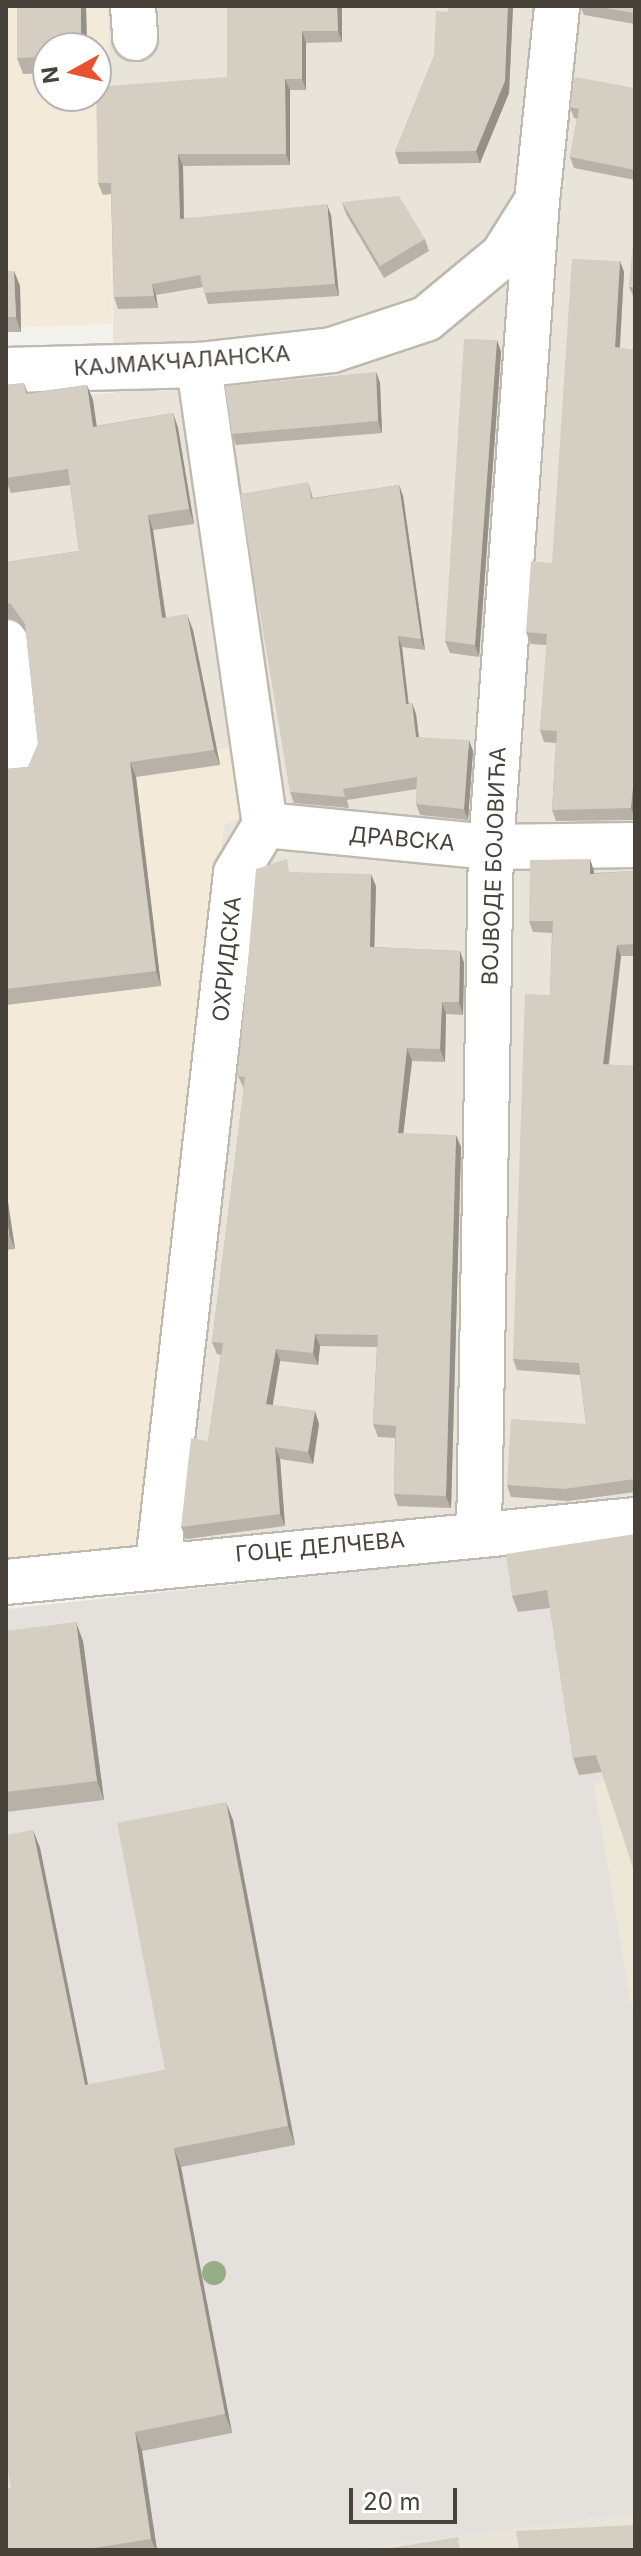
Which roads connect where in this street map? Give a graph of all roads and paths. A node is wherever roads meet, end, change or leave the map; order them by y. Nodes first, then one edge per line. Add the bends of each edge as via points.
1 (557, 6) edge
2 (537, 201) junction
3 (199, 365) junction
4 (6, 370) edge
5 (6, 642) edge
6 (19, 762) dead end
7 (265, 825) junction
8 (635, 845) edge
9 (491, 847) junction
10 (635, 1520) edge
11 (479, 1532) junction
12 (158, 1563) junction
13 (6, 1582) edge

1 - 2 street, КАЈМАКЧАЛАНСКА
2 - 3 street, КАЈМАКЧАЛАНСКА via 503,255 426,319 332,350
2 - 9 street, ВОЈВОДЕ БОЈОВИЋА
3 - 4 street, КАЈМАКЧАЛАНСКА
3 - 7 street
5 - 6 street
7 - 9 street, ДРАВСКА
7 - 12 street, ОХРИДСКА via 236,873
8 - 9 street, ДРАВСКА
9 - 11 street, ВОЈВОДЕ БОЈОВИЋА
10 - 11 street, ГОЦЕ ДЕЛЧЕВА
11 - 12 street, ГОЦЕ ДЕЛЧЕВА
12 - 13 street, ГОЦЕ ДЕЛЧЕВА

